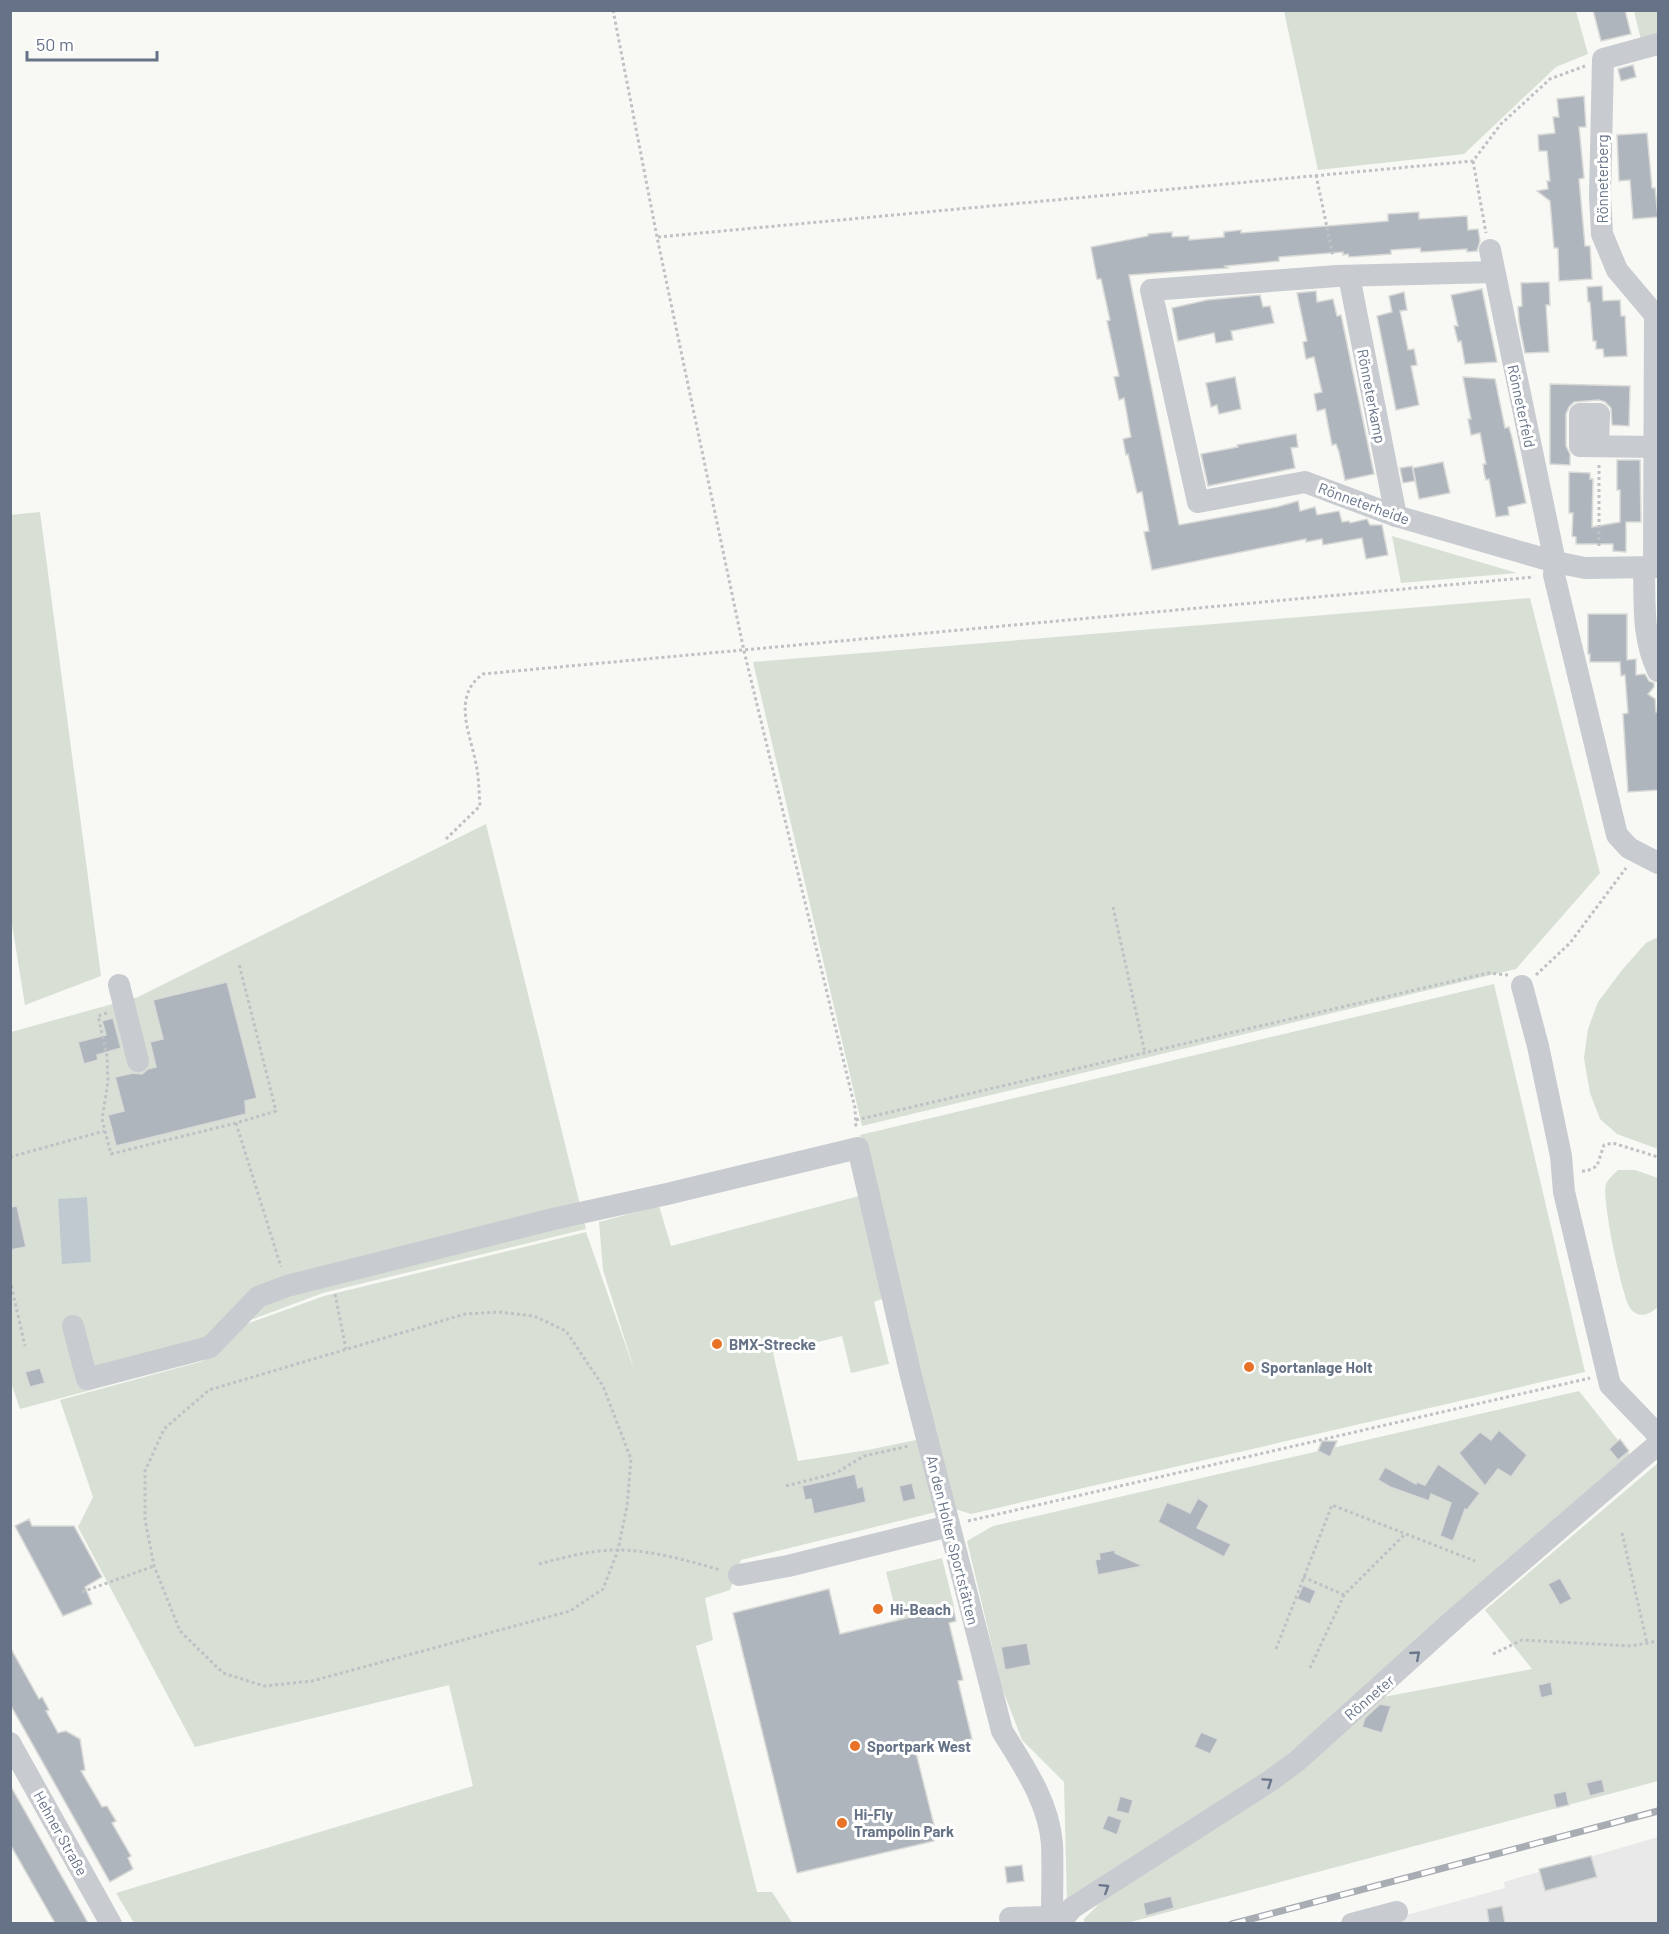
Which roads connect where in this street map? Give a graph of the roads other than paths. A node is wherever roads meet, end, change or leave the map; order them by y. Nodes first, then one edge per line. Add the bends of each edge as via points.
1 (1659, 44) edge
2 (1343, 276) junction
3 (1657, 315) edge
4 (1657, 349) edge
5 (1657, 399) edge
6 (1599, 446) road end
7 (1654, 447) junction
8 (1396, 516) junction
9 (1652, 568) edge
10 (1554, 569) junction
11 (1656, 661) edge
12 (1659, 863) edge
13 (118, 985) dead end
14 (1522, 986) road end
15 (138, 1061) dead end
16 (73, 1326) dead end
17 (1659, 1435) edge
18 (1659, 1444) edge
19 (948, 1526) junction
20 (739, 1575) road end
21 (10, 1743) edge
22 (1396, 1912) dead end
23 (1010, 1918) dead end
24 (1056, 1921) edge
25 (111, 1923) edge
26 (1352, 1923) edge

1 - 3 street, Rönneterberg via 1603,59 1600,196 1602,234 1617,270
2 - 8 street, Rönneterkamp
2 - 8 street, Rönneterheide via 1151,290 1198,502 1305,482
2 - 10 street, Rönneterfeld via 1492,261
3 - 4 street, Rönneterberg
4 - 5 street, Rönneterberg
5 - 7 street, Rönneterberg
6 - 7 street
7 - 9 street, Rönneterberg
8 - 10 street, Rönneterheide
9 - 10 street, Rönneterheide
9 - 11 street, Rönneterberg via 1646,639
10 - 12 street, Rönneterfeld via 1617,835 1629,848
13 - 15 street
14 - 17 street via 1562,1156 1564,1192 1610,1385
16 - 19 street, An den Holter Sportstätten via 87,1379 210,1347 258,1297 287,1286 858,1148
24 -> 18 street, Rönneter via 1297,1761
19 - 20 street
19 - 24 street, An den Holter Sportstätten via 1002,1731 1031,1779 1049,1828
21 - 25 street, Hehner Straße
22 - 26 street
23 - 24 street

